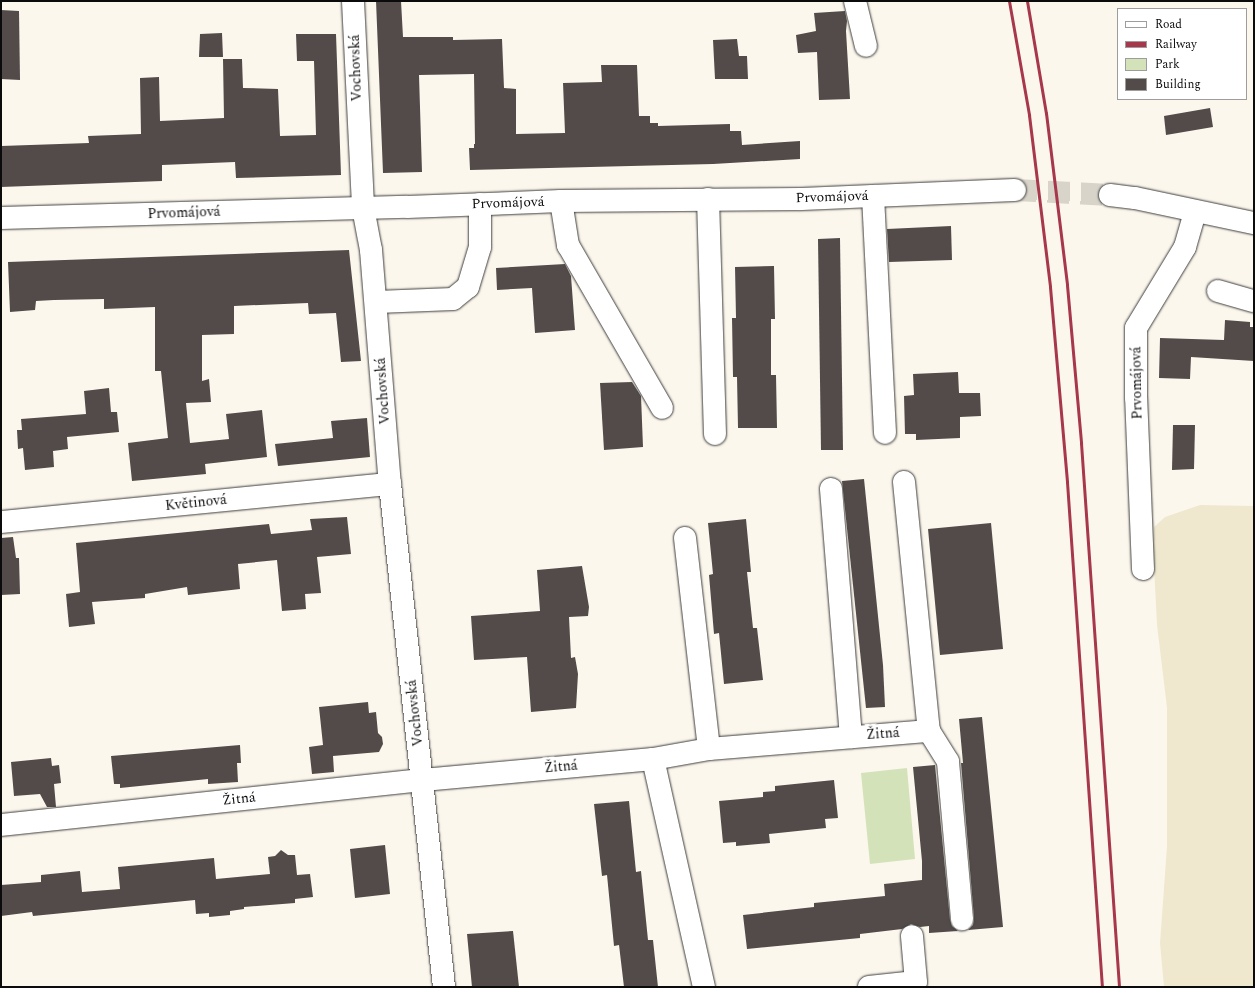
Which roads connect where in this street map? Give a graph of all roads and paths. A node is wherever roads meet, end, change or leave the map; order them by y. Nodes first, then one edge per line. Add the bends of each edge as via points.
1 (353, 1) edge
2 (855, 1) edge
3 (866, 46) dead end
4 (1015, 190) tunnel mouth
5 (1110, 195) tunnel mouth
6 (872, 196) junction
7 (708, 200) junction
8 (561, 201) junction
9 (480, 204) junction
10 (363, 208) junction
11 (1196, 211) junction
12 (1, 218) edge
13 (1254, 224) edge
14 (1218, 291) dead end
15 (1254, 301) edge
16 (377, 302) junction
17 (662, 408) dead end
18 (885, 433) dead end
19 (715, 434) dead end
20 (904, 482) dead end
21 (390, 484) junction
22 (831, 489) dead end
23 (1, 522) edge
24 (685, 538) dead end
25 (1143, 569) dead end
26 (929, 731) junction
27 (851, 737) junction
28 (709, 749) junction
29 (653, 759) junction
30 (423, 780) junction
31 (1, 825) edge
32 (962, 919) dead end
33 (912, 936) dead end
34 (444, 987) edge
35 (704, 987) edge
36 (869, 987) edge

1 - 10 street, Vochovská
2 - 3 street
4 - 6 street, Prvomájová
5 - 11 street
6 - 7 street, Prvomájová
6 - 18 street
7 - 8 street, Prvomájová
7 - 19 street
8 - 9 street, Prvomájová
8 - 17 street via 568,245
9 - 10 street, Prvomájová
9 - 16 street via 480,247 468,287 453,299
10 - 12 street, Prvomájová
10 - 16 street, Vochovská via 372,250
11 - 13 street
11 - 25 street, Prvomájová via 1185,247 1136,328 1136,398
14 - 15 street
16 - 21 street, Vochovská
20 - 26 street
21 - 23 street, Květinová
21 - 30 street, Vochovská
22 - 27 street
24 - 28 street
26 - 27 street, Žitná
26 - 32 street via 948,762
27 - 28 street, Žitná
28 - 29 street, Žitná
29 - 30 street, Žitná
29 - 35 street
30 - 31 street, Žitná
30 - 34 street, Vochovská
33 - 36 street via 916,982

